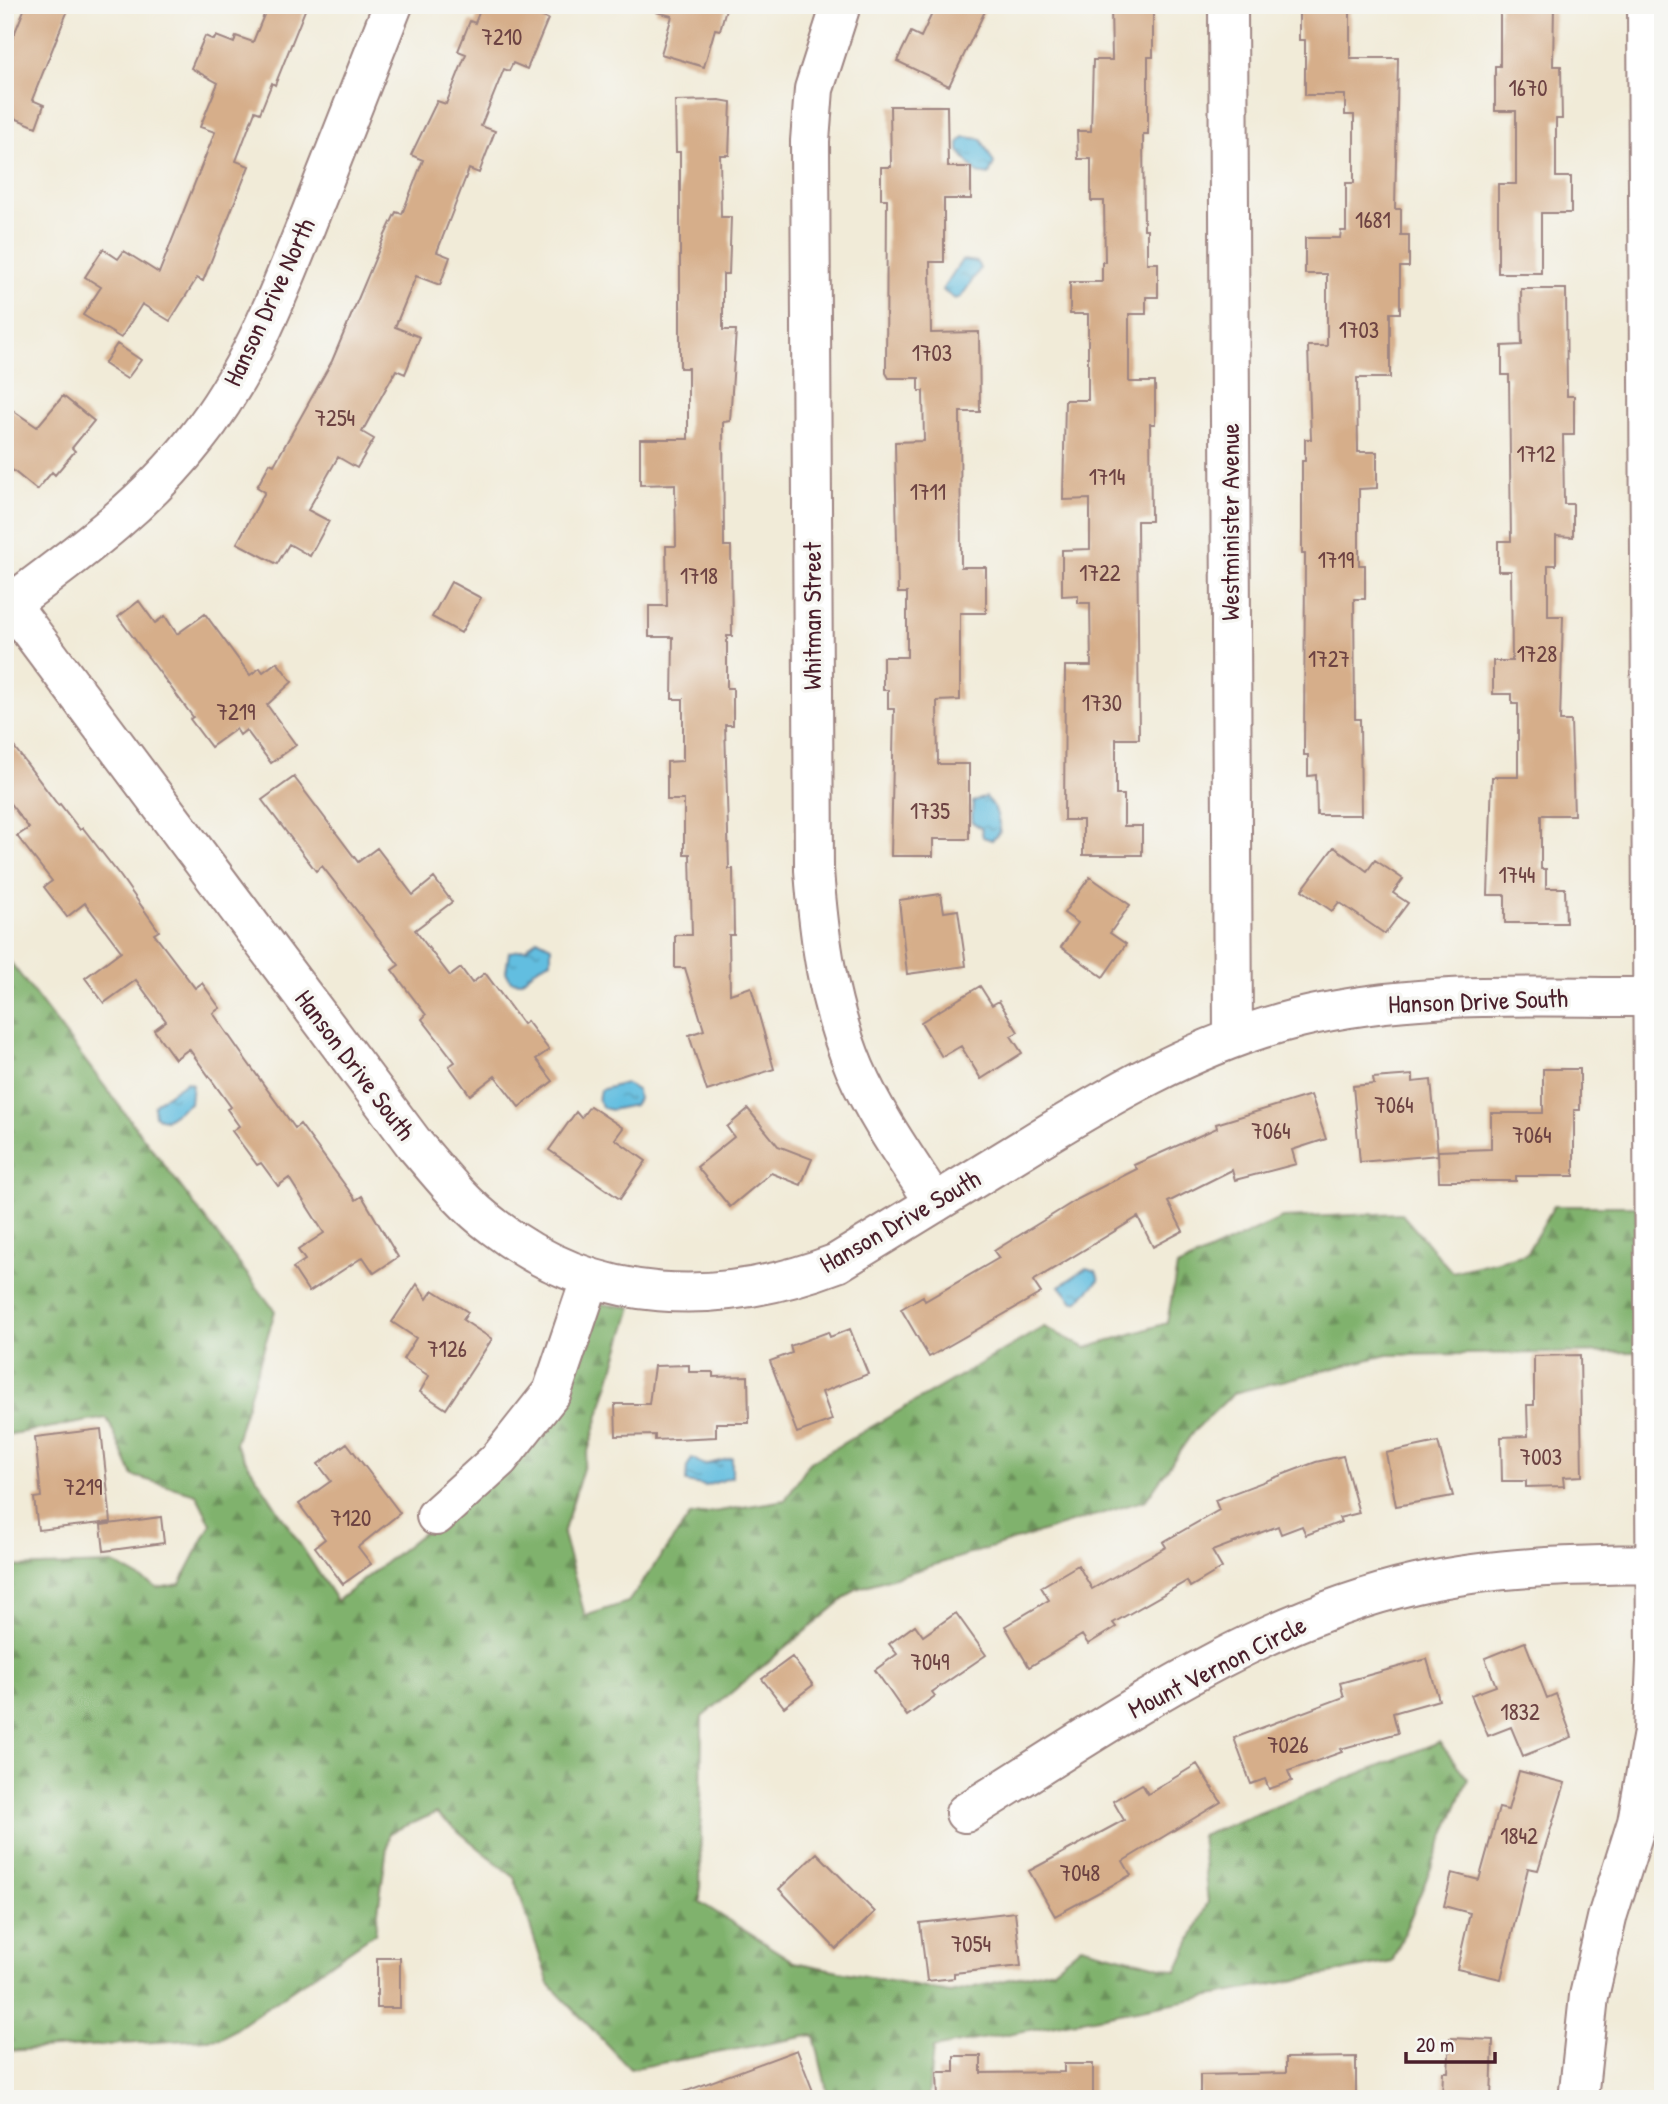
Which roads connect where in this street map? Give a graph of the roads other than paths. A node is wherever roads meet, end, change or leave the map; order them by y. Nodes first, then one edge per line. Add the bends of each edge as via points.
1 (393, 5) edge
2 (841, 5) edge
3 (1228, 5) edge
4 (1647, 5) edge
5 (8, 601) edge
6 (1658, 997) edge
7 (1233, 1038) junction
8 (935, 1203) junction
9 (590, 1280) junction
10 (436, 1516) dead end
11 (1657, 1564) junction
12 (965, 1813) dead end
13 (1578, 2099) edge

1 - 5 street, Hanson Drive North via 279,295 236,380 197,439 150,491 90,544
2 - 8 street, Whitman Street via 814,89 810,141 818,933 832,1002 855,1068 878,1115
3 - 7 street, Westminister Avenue
4 - 6 street
5 - 9 street, Hanson Drive South via 415,1145 493,1226
6 - 7 street, Hanson Drive South via 1442,998 1299,1018
6 - 11 street
7 - 8 street, Hanson Drive South via 1095,1105
8 - 9 street, Hanson Drive South via 837,1263 796,1279 695,1294
9 - 10 street via 552,1392 499,1459
11 - 12 street, Mount Vernon Circle via 1492,1570 1414,1585 1324,1612 1257,1640 1171,1685
11 - 13 street via 1653,1732 1637,1822 1589,1996

